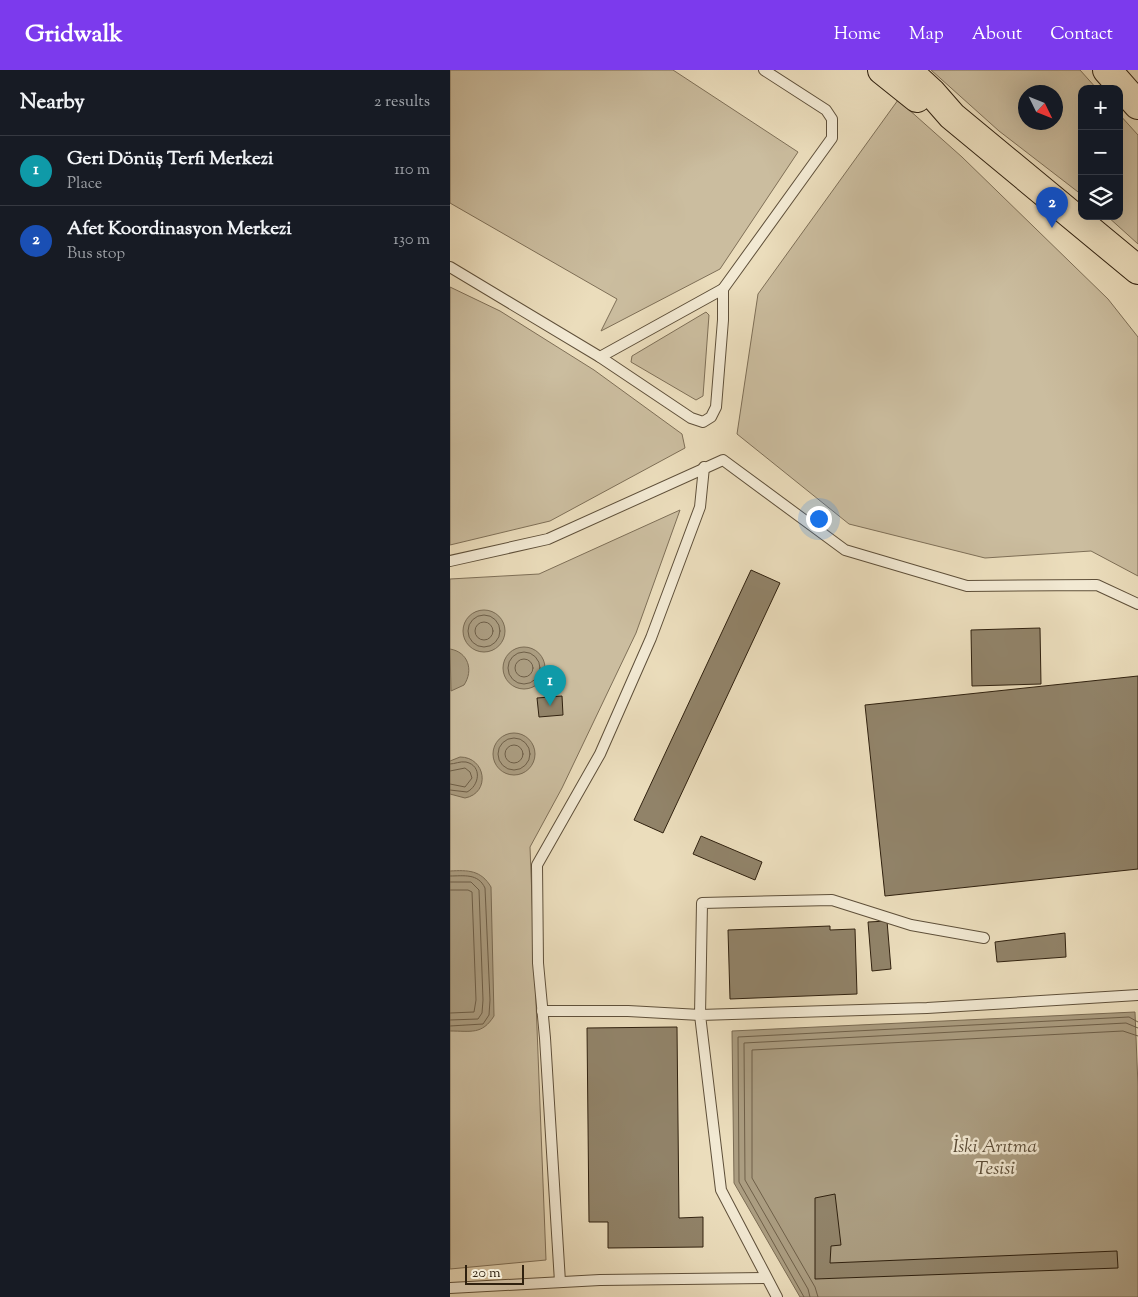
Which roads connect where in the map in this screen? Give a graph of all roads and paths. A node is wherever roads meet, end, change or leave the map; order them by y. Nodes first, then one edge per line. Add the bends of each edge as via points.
1 (764, 70) edge
2 (882, 70) edge
3 (907, 70) edge
4 (1112, 76) edge
5 (1138, 105) edge
6 (952, 116) junction
7 (450, 267) edge
8 (1138, 270) edge
9 (723, 288) junction
10 (600, 357) junction
11 (704, 467) junction
12 (450, 561) edge
13 (1138, 604) edge
14 (984, 938) dead end
15 (1138, 995) edge
16 (542, 1011) junction
17 (700, 1014) junction
18 (765, 1278) junction
19 (560, 1282) junction
20 (450, 1288) edge
21 (777, 1297) edge

1 - 9 lane via 826,110 832,119 832,138
2 - 6 highway via 924,103
3 - 6 highway
4 - 5 highway
6 - 8 highway
7 - 10 lane
9 - 10 lane
9 - 10 lane via 716,407 702,422 691,418
11 - 12 lane via 548,539
11 - 13 lane via 723,460 845,550 967,586 1097,585
11 - 16 lane via 700,507 651,638 600,754 537,865
14 - 17 lane via 910,924 832,900 702,903
15 - 17 lane via 927,1008
16 - 17 lane
16 - 19 lane
17 - 18 lane via 721,1190
18 - 19 lane
18 - 21 lane
19 - 20 lane

